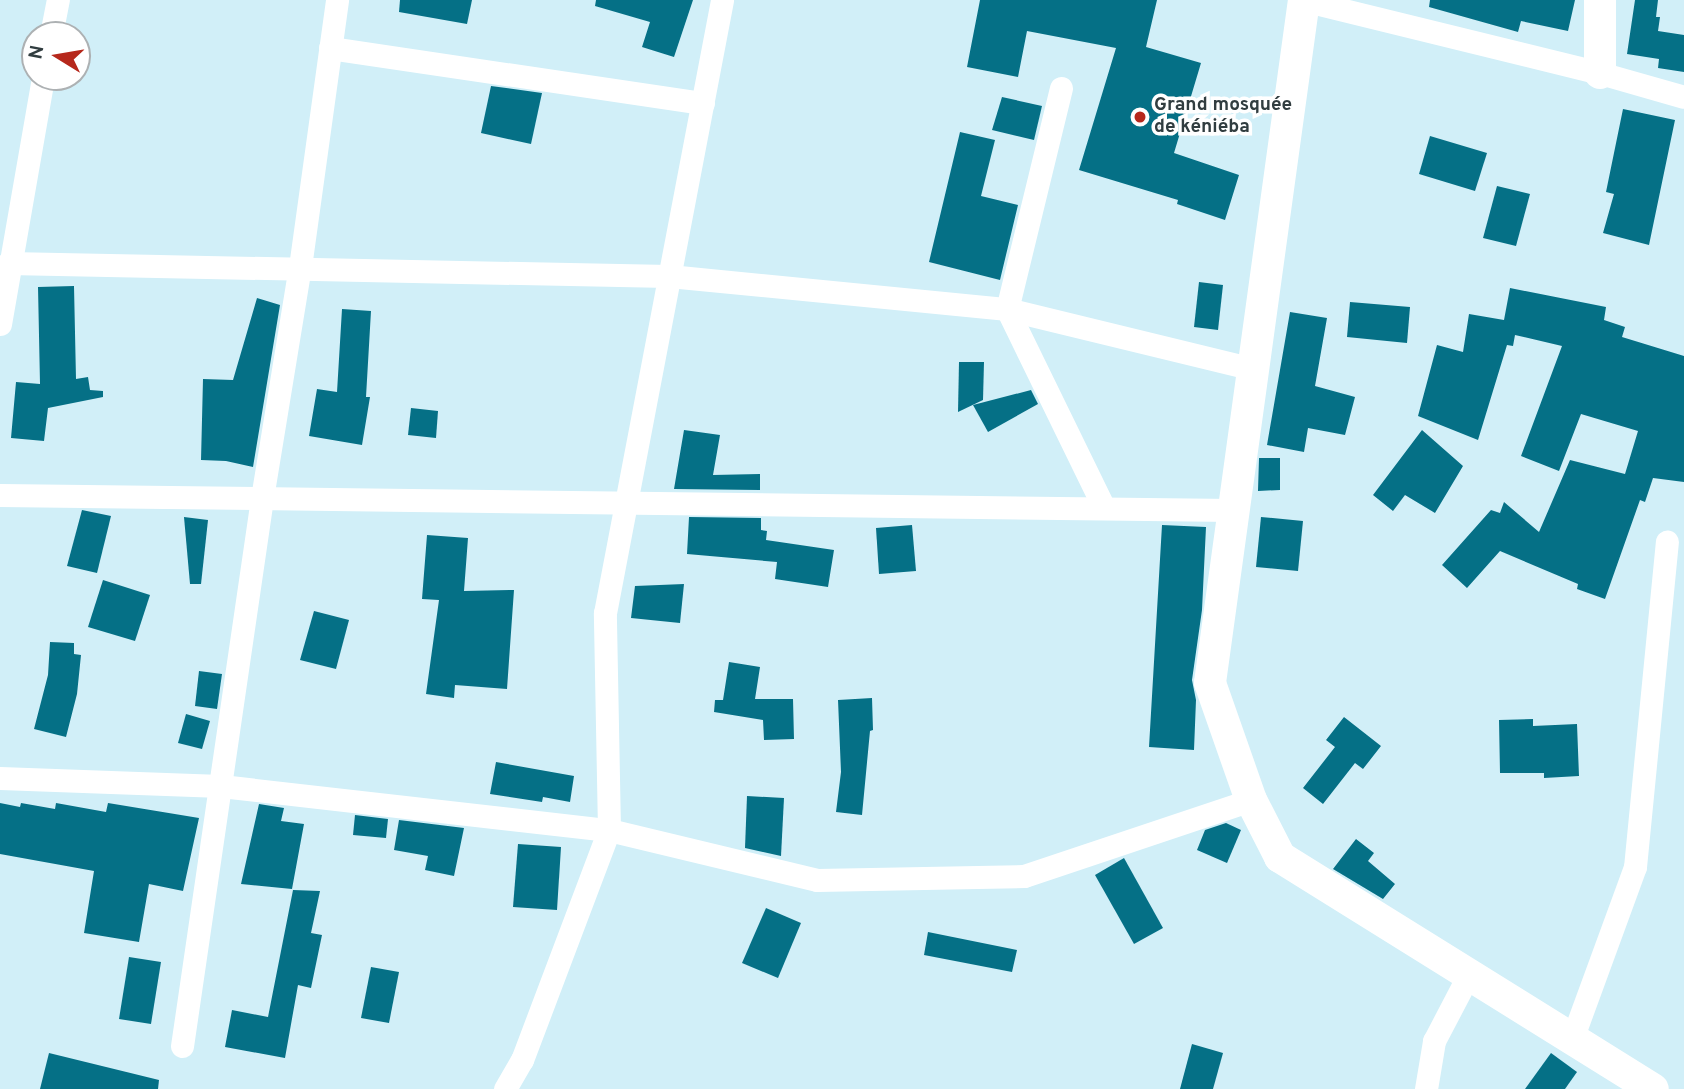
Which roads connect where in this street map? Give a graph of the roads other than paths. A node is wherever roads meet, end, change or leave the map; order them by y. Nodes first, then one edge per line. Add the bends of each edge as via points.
1 (58, 0) edge
2 (337, 0) edge
3 (722, 0) edge
4 (1303, 0) edge
5 (1600, 0) edge
6 (54, 21) edge
7 (330, 48) junction
8 (1600, 73) junction
9 (1061, 88) dead end
10 (39, 91) edge
11 (1684, 97) edge
12 (703, 103) junction
13 (11, 193) edge
14 (8, 263) junction
15 (300, 267) junction
16 (670, 276) junction
17 (1007, 309) junction
18 (0, 324) edge
19 (1253, 369) junction
20 (0, 495) edge
21 (262, 498) junction
22 (626, 503) junction
23 (1104, 509) junction
24 (1233, 510) junction
25 (1667, 542) dead end
26 (0, 778) edge
27 (220, 786) junction
28 (1251, 800) junction
29 (609, 830) junction
30 (1469, 974) junction
31 (1572, 1039) junction
32 (182, 1046) dead end
33 (505, 1089) edge
34 (1426, 1089) edge
35 (1653, 1089) edge

1 - 6 street
2 - 7 street
3 - 12 street
4 - 8 street
4 - 19 street
5 - 8 street
7 - 12 street
7 - 15 street
8 - 11 street
9 - 17 street
10 - 13 street
12 - 16 street
13 - 14 street
14 - 15 street
14 - 18 street
15 - 16 street
15 - 21 street
16 - 17 street
16 - 22 street
17 - 19 street
17 - 23 street
19 - 24 street
20 - 21 street
21 - 22 street
21 - 27 street
22 - 23 street
22 - 29 street via 605,612
23 - 24 street
24 - 28 street via 1210,683
25 - 31 street via 1635,867
26 - 27 street
27 - 29 street
27 - 32 street
28 - 29 street via 1024,876 817,880
28 - 30 street via 1280,857
29 - 33 street via 522,1060
30 - 31 street
30 - 34 street via 1434,1041
31 - 35 street

